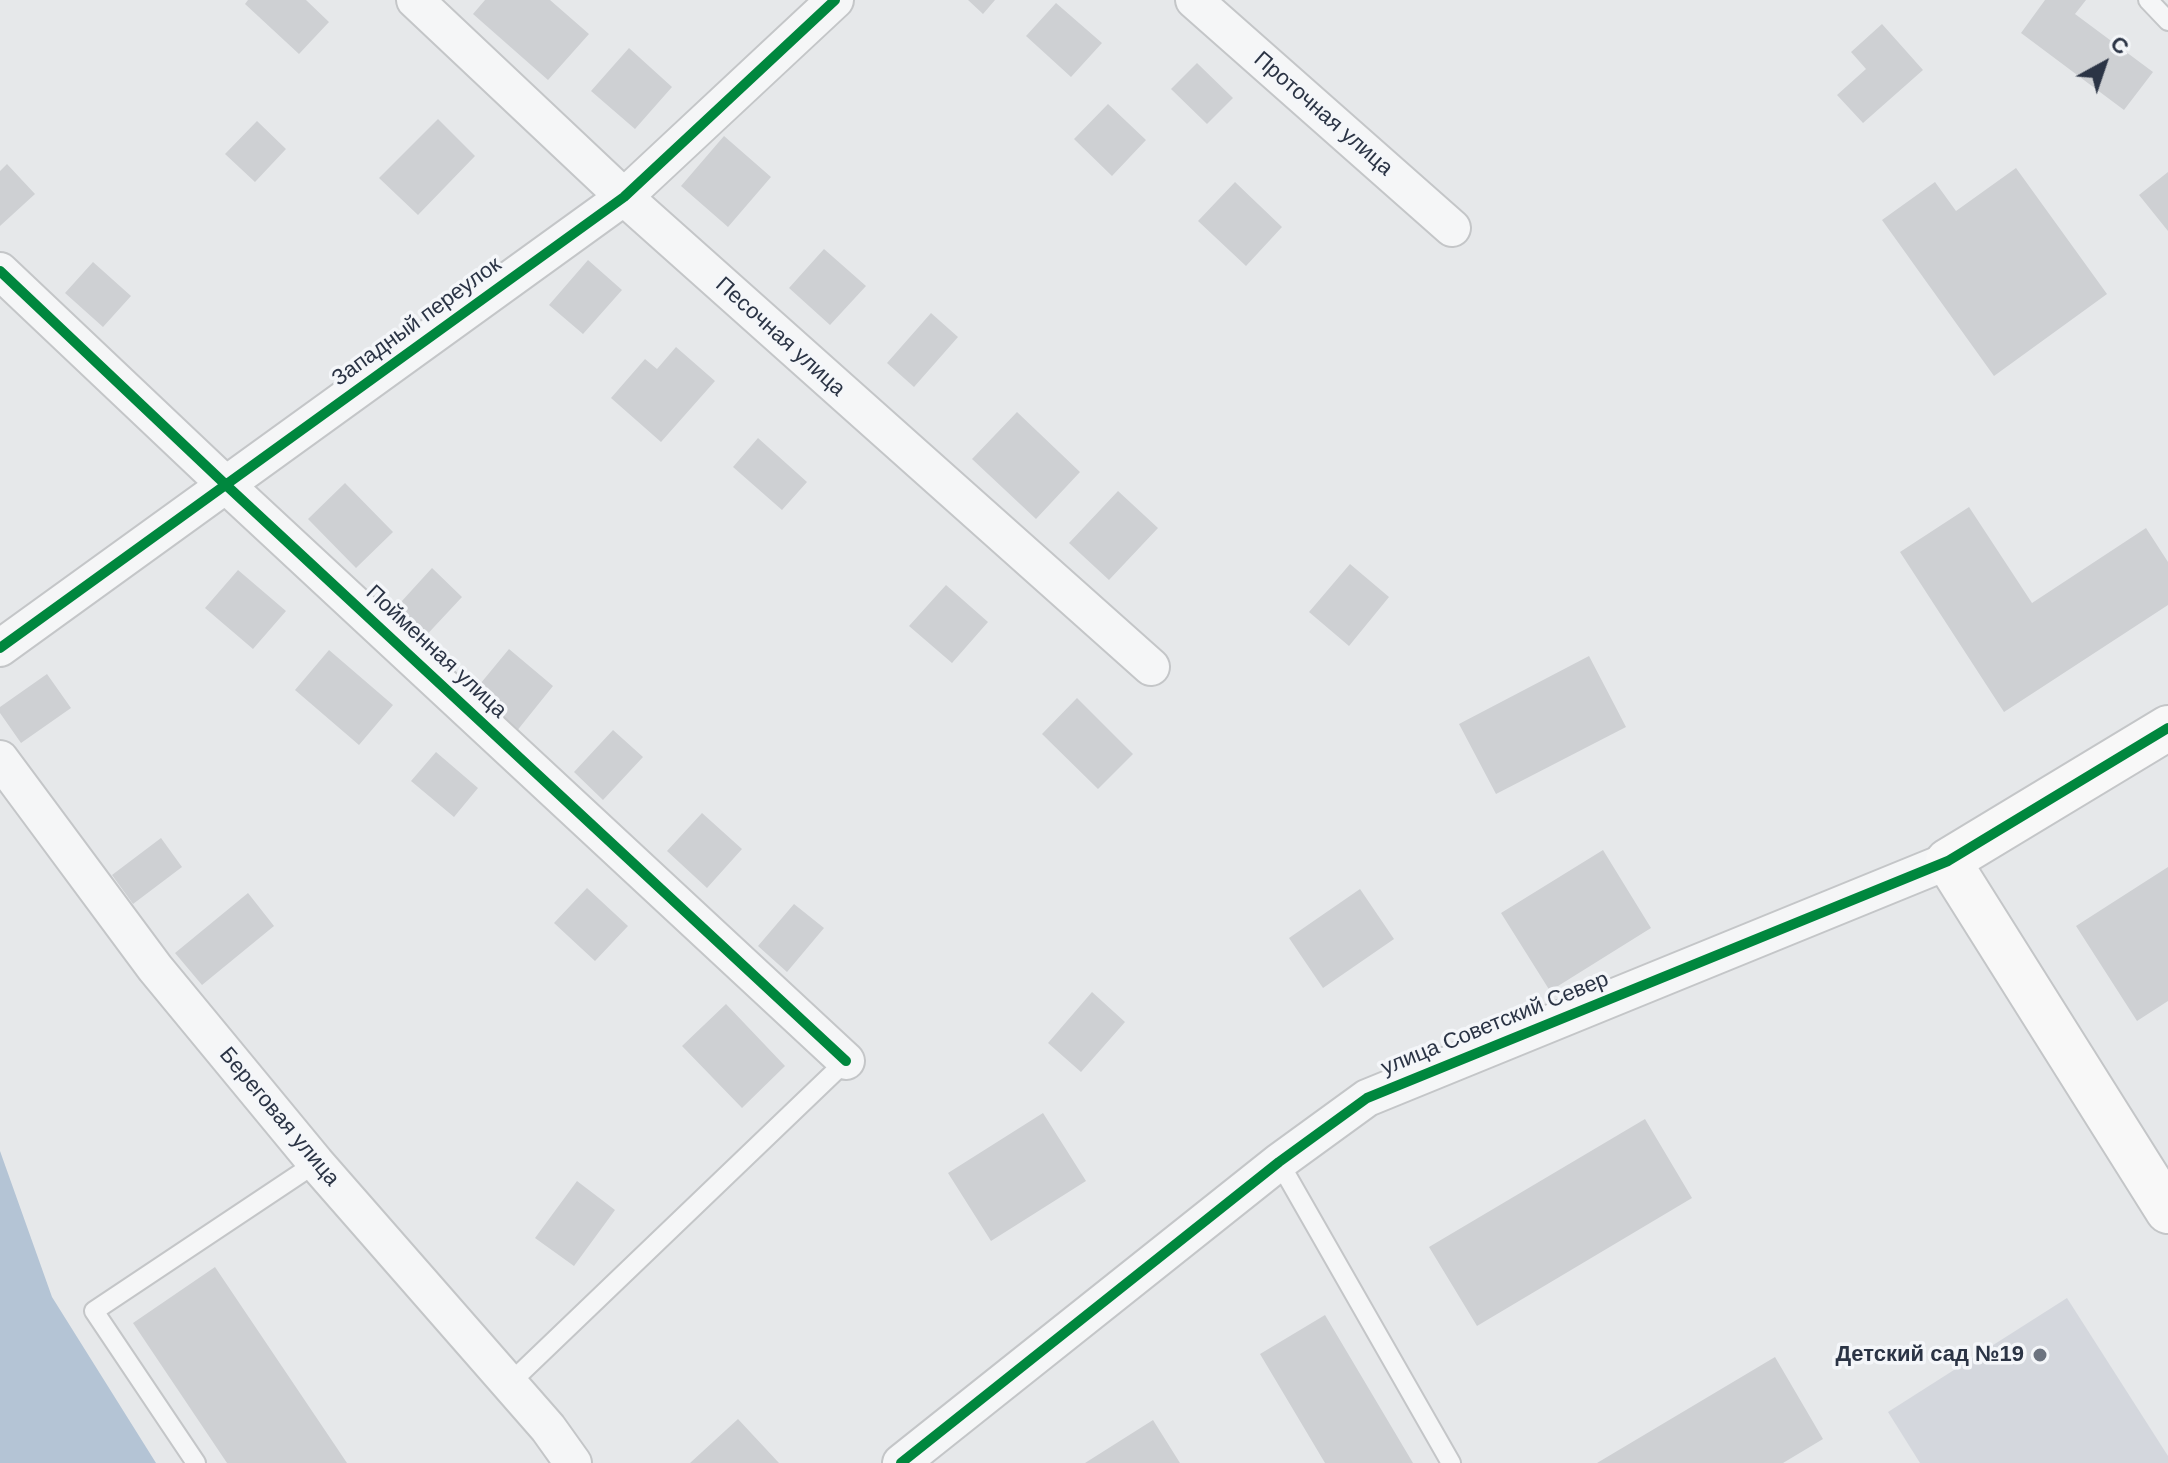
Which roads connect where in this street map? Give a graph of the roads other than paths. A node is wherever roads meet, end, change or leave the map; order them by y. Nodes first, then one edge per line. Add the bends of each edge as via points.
1 (415, 0) edge
2 (835, 0) edge
3 (1194, 0) edge
4 (2148, 0) edge
5 (2168, 21) edge
6 (624, 197) junction
7 (1452, 228) dead end
8 (0, 271) edge
9 (226, 485) junction
10 (0, 648) edge
11 (1151, 667) dead end
12 (2168, 728) edge
13 (0, 759) edge
14 (1948, 861) junction
15 (846, 1061) joint
16 (1279, 1162) junction
17 (316, 1163) junction
18 (2168, 1211) edge
19 (509, 1384) junction
20 (196, 1463) edge
21 (573, 1463) edge
22 (901, 1463) edge
23 (1451, 1463) edge

1 - 6 street, Песочная улица
2 - 6 street, Западный переулок
3 - 7 street, Проточная улица
4 - 5 lane
6 - 9 street, Западный переулок
6 - 11 street, Песочная улица
8 - 9 street, Пойменная улица
9 - 10 street, Западный переулок
9 - 15 street, Пойменная улица
12 - 14 street, улица Советский Север
13 - 17 street, Береговая улица via 155,968
14 - 16 street, улица Советский Север via 1367,1098
14 - 18 street
15 - 19 lane
16 - 22 street, улица Советский Север
16 - 23 lane
17 - 19 street, Береговая улица
17 - 20 lane via 94,1311
19 - 21 street, Береговая улица

